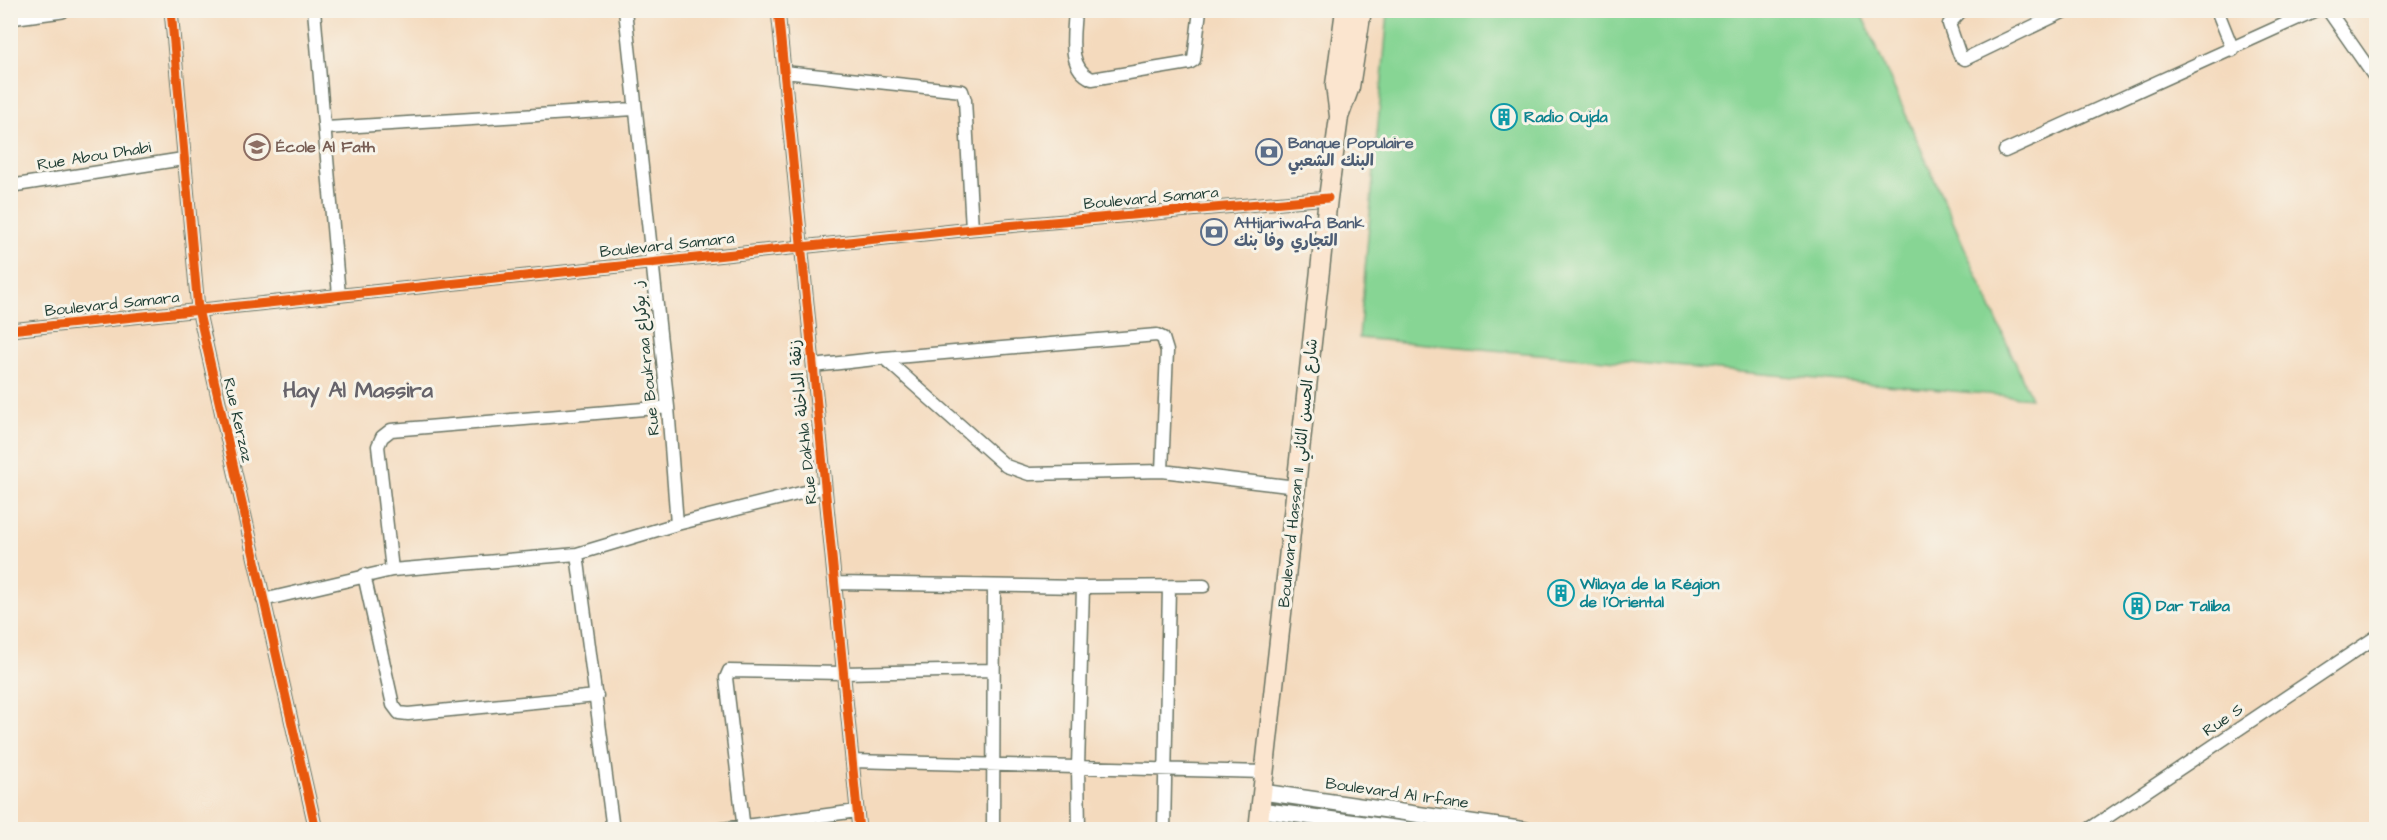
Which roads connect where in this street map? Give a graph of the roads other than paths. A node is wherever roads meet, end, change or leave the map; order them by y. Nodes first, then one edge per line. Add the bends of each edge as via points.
1 (62, 10) edge
2 (171, 10) edge
3 (314, 10) edge
4 (625, 10) edge
5 (778, 10) edge
6 (1075, 10) edge
7 (1200, 10) edge
8 (1345, 10) edge
9 (1362, 10) edge
10 (1962, 10) edge
11 (2067, 10) edge
12 (2217, 10) edge
13 (2316, 10) edge
14 (2328, 10) edge
15 (10, 17) edge
16 (2233, 50) junction
17 (784, 72) junction
18 (2376, 79) edge
19 (634, 109) junction
20 (1339, 117) junction
21 (326, 128) junction
22 (2005, 151) dead end
23 (183, 159) junction
24 (10, 186) edge
25 (1328, 198) junction
26 (972, 229) junction
27 (801, 246) junction
28 (651, 262) junction
29 (339, 295) junction
30 (198, 309) junction
31 (10, 330) edge
32 (884, 358) junction
33 (813, 366) junction
34 (668, 407) junction
35 (1162, 471) junction
36 (825, 487) junction
37 (1296, 487) junction
38 (677, 524) junction
39 (577, 554) junction
40 (392, 570) junction
41 (364, 575) junction
42 (835, 583) junction
43 (994, 586) junction
44 (1204, 586) dead end
45 (1083, 587) junction
46 (1169, 587) junction
47 (263, 600) junction
48 (2376, 637) edge
49 (993, 670) junction
50 (843, 673) junction
51 (597, 696) junction
52 (852, 761) junction
53 (993, 765) junction
54 (1078, 767) junction
55 (1166, 769) junction
56 (1264, 772) junction
57 (1261, 801) junction
58 (857, 811) junction
59 (744, 828) edge
60 (315, 830) edge
61 (613, 830) edge
62 (715, 830) edge
63 (859, 830) edge
64 (993, 830) edge
65 (1079, 830) edge
66 (1164, 830) edge
67 (1258, 830) edge
68 (1409, 830) edge
69 (1526, 830) edge
70 (2088, 830) edge

1 - 15 street
2 - 23 street, Rue Kerzaz
3 - 21 street
4 - 19 street, Rue Boukraa ز. بوكراع
5 - 17 street, Rue Dakhla زنقة الداخلة
6 - 7 street via 1075,60 1078,69 1092,79 1194,60
8 - 20 main road, Boulevard Hassan II شارع الحسن الثاني via 1335,85
9 - 20 main road, Boulevard Hassan II شارع الحسن الثاني via 1350,87
10 - 11 street via 1949,24 1960,56 1965,59
12 - 16 street
13 - 16 street
14 - 18 street
16 - 22 street
17 - 26 street via 962,92
17 - 27 street, Rue Dakhla زنقة الداخلة
19 - 21 street
19 - 28 street, Rue Boukraa ز. بوكراع
20 - 25 main road, Boulevard Hassan II شارع الحسن الثاني
21 - 29 street
23 - 24 street, Rue Abou Dhabi
23 - 30 street, Rue Kerzaz
25 - 26 street, Boulevard Samara
25 - 37 main road, Boulevard Hassan II شارع الحسن الثاني
26 - 27 street, Boulevard Samara
27 - 28 street, Boulevard Samara
27 - 33 street, Rue Dakhla زنقة الداخلة
28 - 29 street, Boulevard Samara
28 - 34 street, Rue Boukraa ز. بوكراع
29 - 30 street, Boulevard Samara
30 - 31 street, Boulevard Samara
30 - 47 street, Rue Kerzaz
32 - 33 street
32 - 35 street via 1006,466 1018,472
32 - 35 street via 1157,335 1163,338 1167,351
33 - 36 street, Rue Dakhla زنقة الداخلة
34 - 38 street, Rue Boukraa ز. بوكراع
34 - 40 street via 391,430 378,446
35 - 37 street
36 - 38 street
36 - 42 street, Rue Dakhla زنقة الداخلة
37 - 56 main road, Boulevard Hassan II شارع الحسن الثاني
38 - 39 street
39 - 40 street
39 - 51 street
40 - 41 street
41 - 47 street
41 - 51 street via 393,705 399,713
42 - 43 street
42 - 50 street, Rue Dakhla زنقة الداخلة
43 - 45 street
43 - 49 street
44 - 46 street
45 - 46 street
45 - 54 street
46 - 55 street
47 - 60 street, Rue Kerzaz
48 - 70 street, Rue S
49 - 50 street
49 - 53 street
50 - 52 street, Rue Dakhla زنقة الداخلة
50 - 59 street via 729,671 726,678
51 - 61 street
52 - 53 street
52 - 58 street, Rue Dakhla زنقة الداخلة
53 - 54 street
53 - 64 street
54 - 55 street
54 - 65 street
55 - 56 street
55 - 66 street
56 - 57 main road, Boulevard Hassan II شارع الحسن الثاني
57 - 67 main road, Boulevard Hassan II شارع الحسن الثاني
57 - 68 street
57 - 69 street, Boulevard Al Irfane
58 - 59 street
58 - 63 street, Rue Dakhla زنقة الداخلة
59 - 62 street

